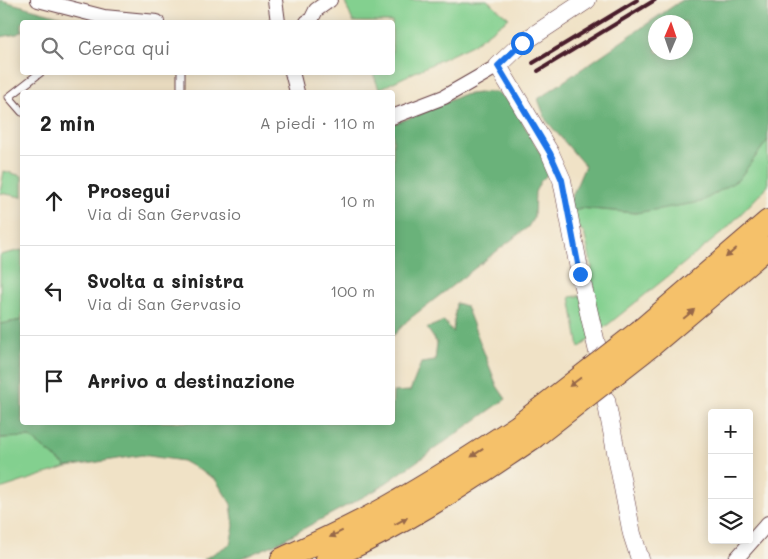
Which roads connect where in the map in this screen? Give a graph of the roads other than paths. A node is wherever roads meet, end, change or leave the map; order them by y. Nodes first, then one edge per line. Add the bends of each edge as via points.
1 (38, 0) edge
2 (275, 0) edge
3 (330, 0) edge
4 (587, 0) edge
5 (102, 20) edge
6 (278, 20) edge
7 (311, 20) edge
8 (498, 66) junction
9 (37, 75) edge
10 (181, 75) edge
11 (293, 75) edge
12 (181, 90) edge
13 (296, 90) edge
14 (20, 110) edge
15 (395, 116) edge
16 (768, 221) edge
17 (768, 247) edge
18 (647, 338) junction
19 (598, 352) dead end
20 (606, 400) dead end
21 (525, 432) junction
22 (768, 523) edge
23 (282, 559) edge
24 (327, 559) edge
25 (640, 559) edge
26 (736, 559) edge

1 - 5 street
2 - 6 street
3 - 7 street via 316,10
4 - 8 street via 522,43
8 - 15 street via 444,97
8 - 19 street via 550,153 563,186
9 - 14 lane via 9,97
10 - 12 lane
11 - 13 street
16 -> 18 highway
18 -> 17 highway
18 - 21 highway, bridge
20 - 25 street
21 -> 23 highway via 331,537
24 -> 21 highway via 406,519 473,478
22 - 26 street

